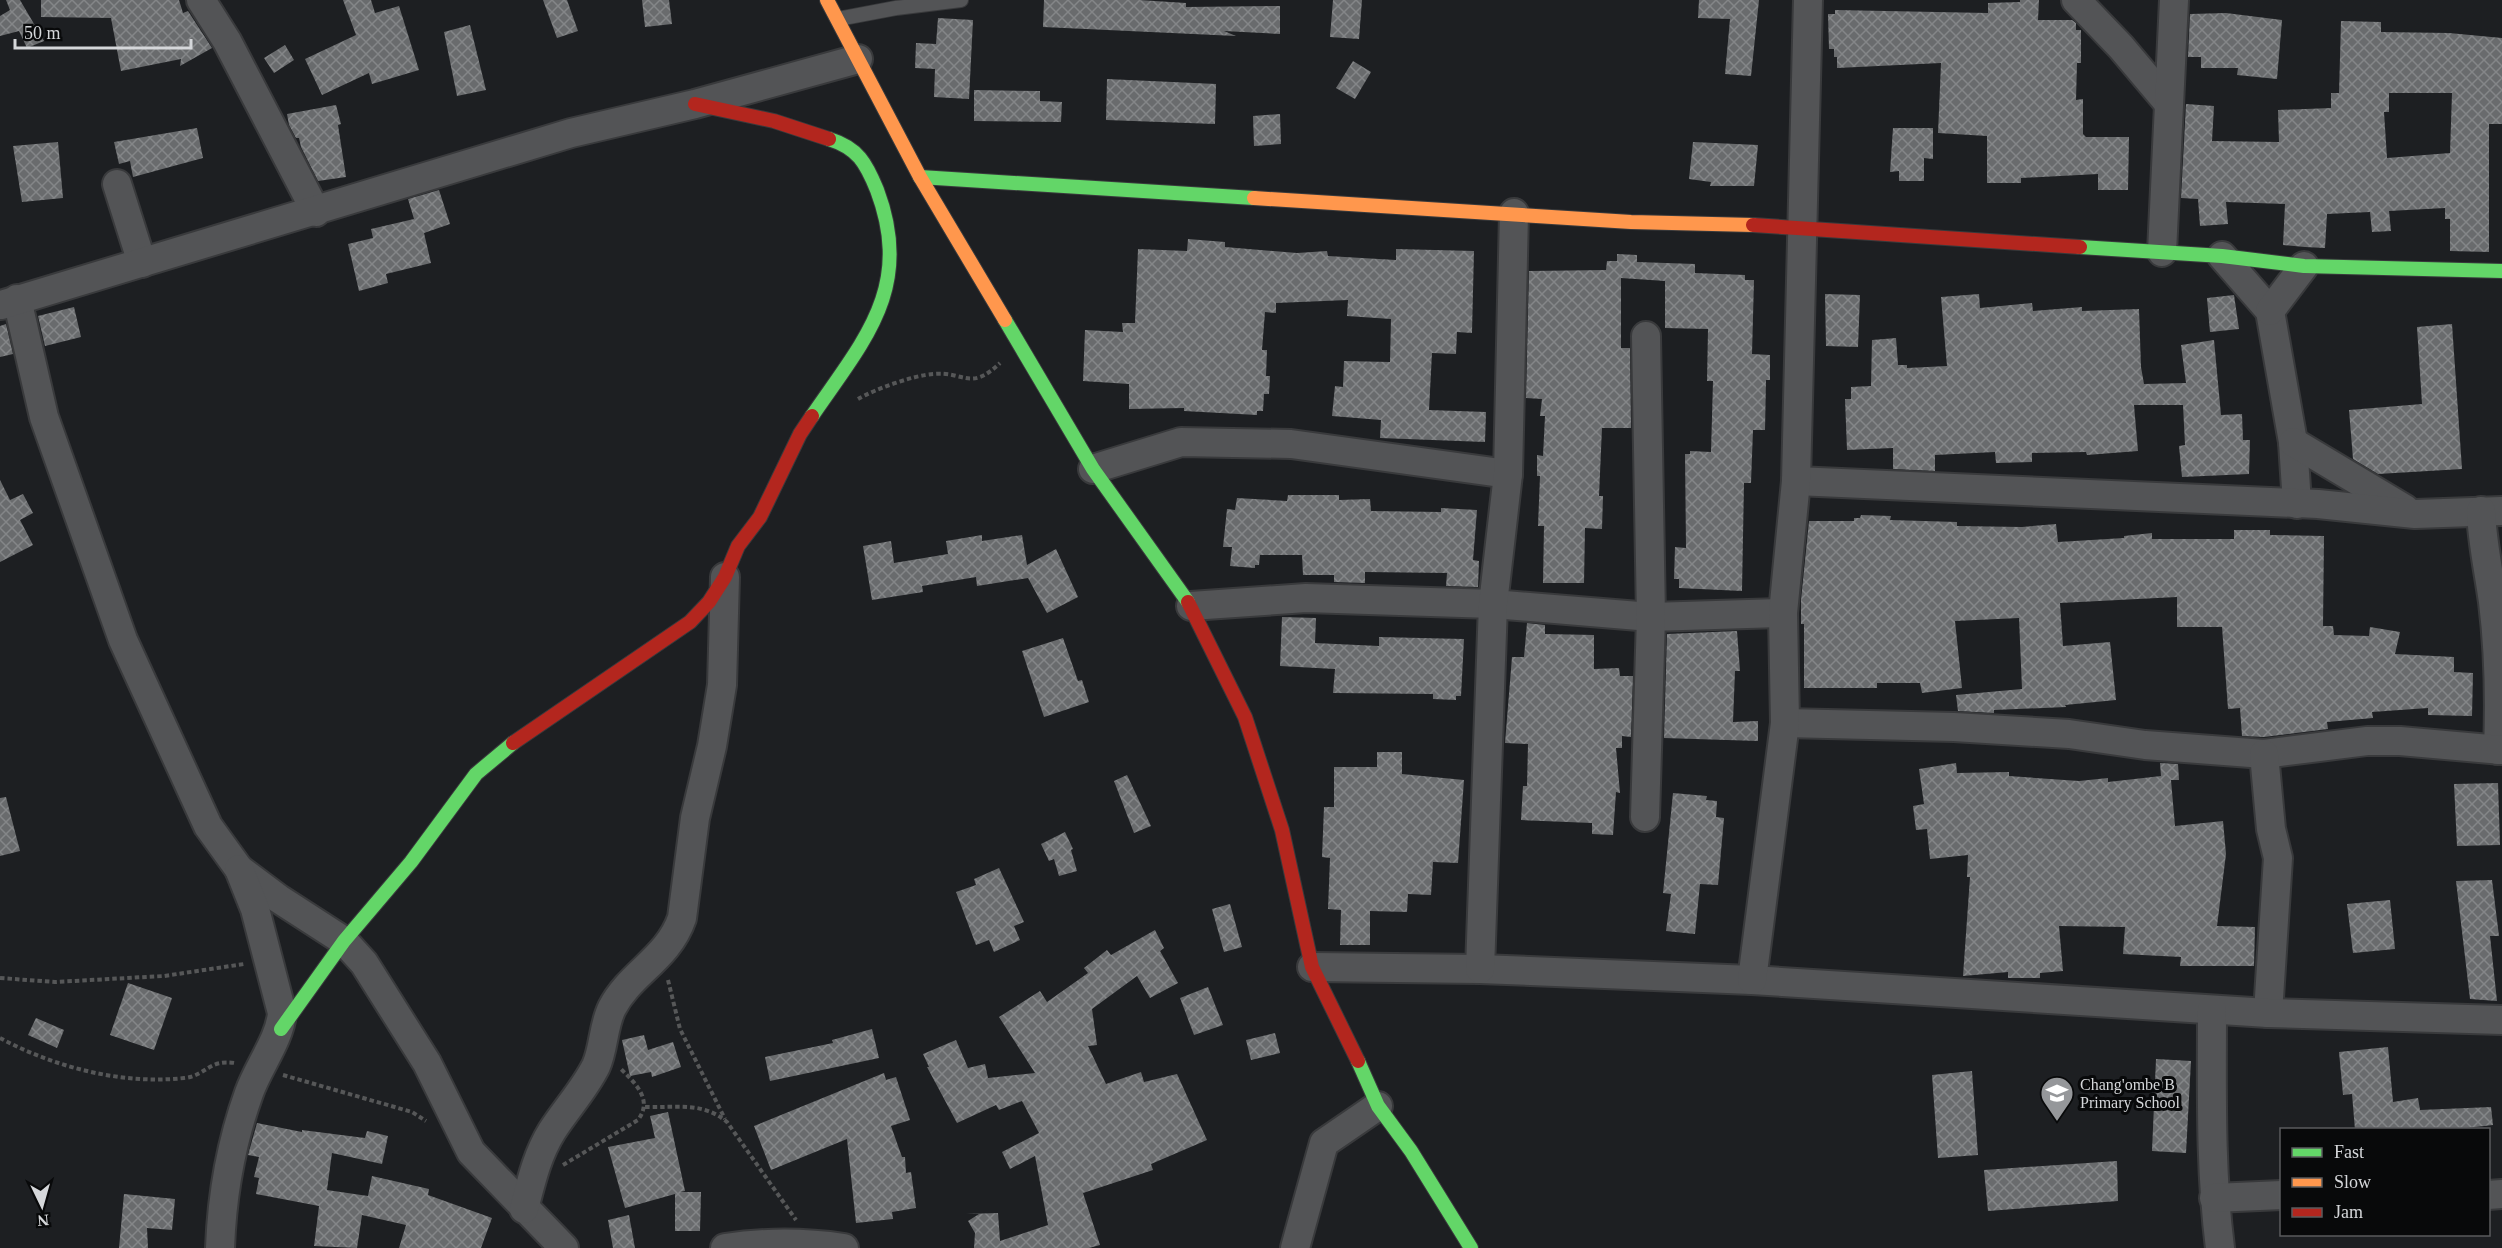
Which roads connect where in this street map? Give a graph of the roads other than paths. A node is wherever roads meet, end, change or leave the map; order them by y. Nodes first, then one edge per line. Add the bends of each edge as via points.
1 (201, 0) edge
2 (827, 0) edge
3 (961, 0) edge
4 (1808, 0) edge
5 (2076, 0) edge
6 (2174, 0) edge
7 (837, 20) junction
8 (858, 59) junction
9 (695, 104) junction
10 (2169, 104) junction
11 (920, 177) junction
12 (117, 184) dead end
13 (316, 212) junction
14 (1514, 213) junction
15 (1803, 230) junction
16 (2162, 252) junction
17 (2222, 256) junction
18 (142, 263) junction
19 (2304, 266) junction
20 (2502, 271) edge
21 (9, 302) edge
22 (2270, 311) junction
23 (1646, 336) dead end
24 (2293, 442) junction
25 (1093, 469) junction
26 (1508, 474) junction
27 (1796, 481) junction
28 (2297, 504) junction
29 (2491, 511) edge
30 (2415, 514) junction
31 (725, 577) junction
32 (1493, 604) junction
33 (1191, 606) junction
34 (1783, 613) junction
35 (1651, 617) junction
36 (1785, 723) junction
37 (2500, 750) edge
38 (2264, 754) junction
39 (1645, 817) dead end
40 (239, 868) junction
41 (344, 941) junction
42 (1312, 967) junction
43 (1480, 969) junction
44 (1752, 980) junction
45 (2211, 1010) junction
46 (2268, 1013) junction
47 (2502, 1020) edge
48 (281, 1029) junction
49 (1378, 1106) junction
50 (2280, 1196) edge
51 (2214, 1198) junction
52 (524, 1209) junction
53 (220, 1248) edge
54 (564, 1248) edge
55 (725, 1248) edge
56 (844, 1248) edge
57 (1295, 1248) edge
58 (1471, 1248) edge
59 (2220, 1248) edge

1 - 13 street via 227,41
2 - 7 street
3 - 7 lane
4 - 15 street
5 - 10 street
6 - 10 street
7 - 8 street
8 - 9 street
8 - 11 street
9 - 13 street via 571,133
9 - 31 street via 774,121 838,142 866,162 881,201 891,250 889,283 871,329 800,434 760,517 738,546
10 - 16 street
11 - 14 street
11 - 25 street
12 - 18 street
13 - 18 street
14 - 15 street
14 - 26 street
15 - 16 street
15 - 27 street
16 - 17 street
17 - 19 street
17 - 22 street
18 - 21 street
19 - 20 street
19 - 22 street
21 - 40 street via 44,417 123,640 208,826
22 - 24 street
23 - 35 street
24 - 28 street
24 - 30 street
25 - 26 street via 1181,442 1291,444
25 - 33 street
26 - 32 street
27 - 28 street
27 - 34 street
28 - 30 street
29 - 30 street
29 - 37 street via 2482,546 2493,601
31 - 41 street via 690,622 498,753 476,774 411,862
31 - 52 street via 722,684 696,818 682,918 664,953 612,1008 602,1049 587,1082 552,1132 536,1164
32 - 33 street via 1306,598
32 - 35 street
32 - 43 street
33 - 42 street via 1245,717 1282,830
34 - 35 street
34 - 36 street
35 - 39 street
36 - 38 street via 2058,733 2145,745
36 - 44 street
37 - 38 street via 2367,741
38 - 46 street via 2271,829 2278,858
40 - 41 street
40 - 48 street via 280,999
41 - 48 street
41 - 52 street via 364,963 427,1063 471,1152
42 - 43 street
42 - 49 street via 1341,1021
43 - 44 street
44 - 45 street
45 - 46 street
45 - 51 street
46 - 47 street
48 - 53 street via 258,1068 243,1110 229,1164
49 - 57 street via 1324,1143
49 - 58 street
50 - 51 street
51 - 59 street
52 - 54 street
55 - 56 street via 759,1243

